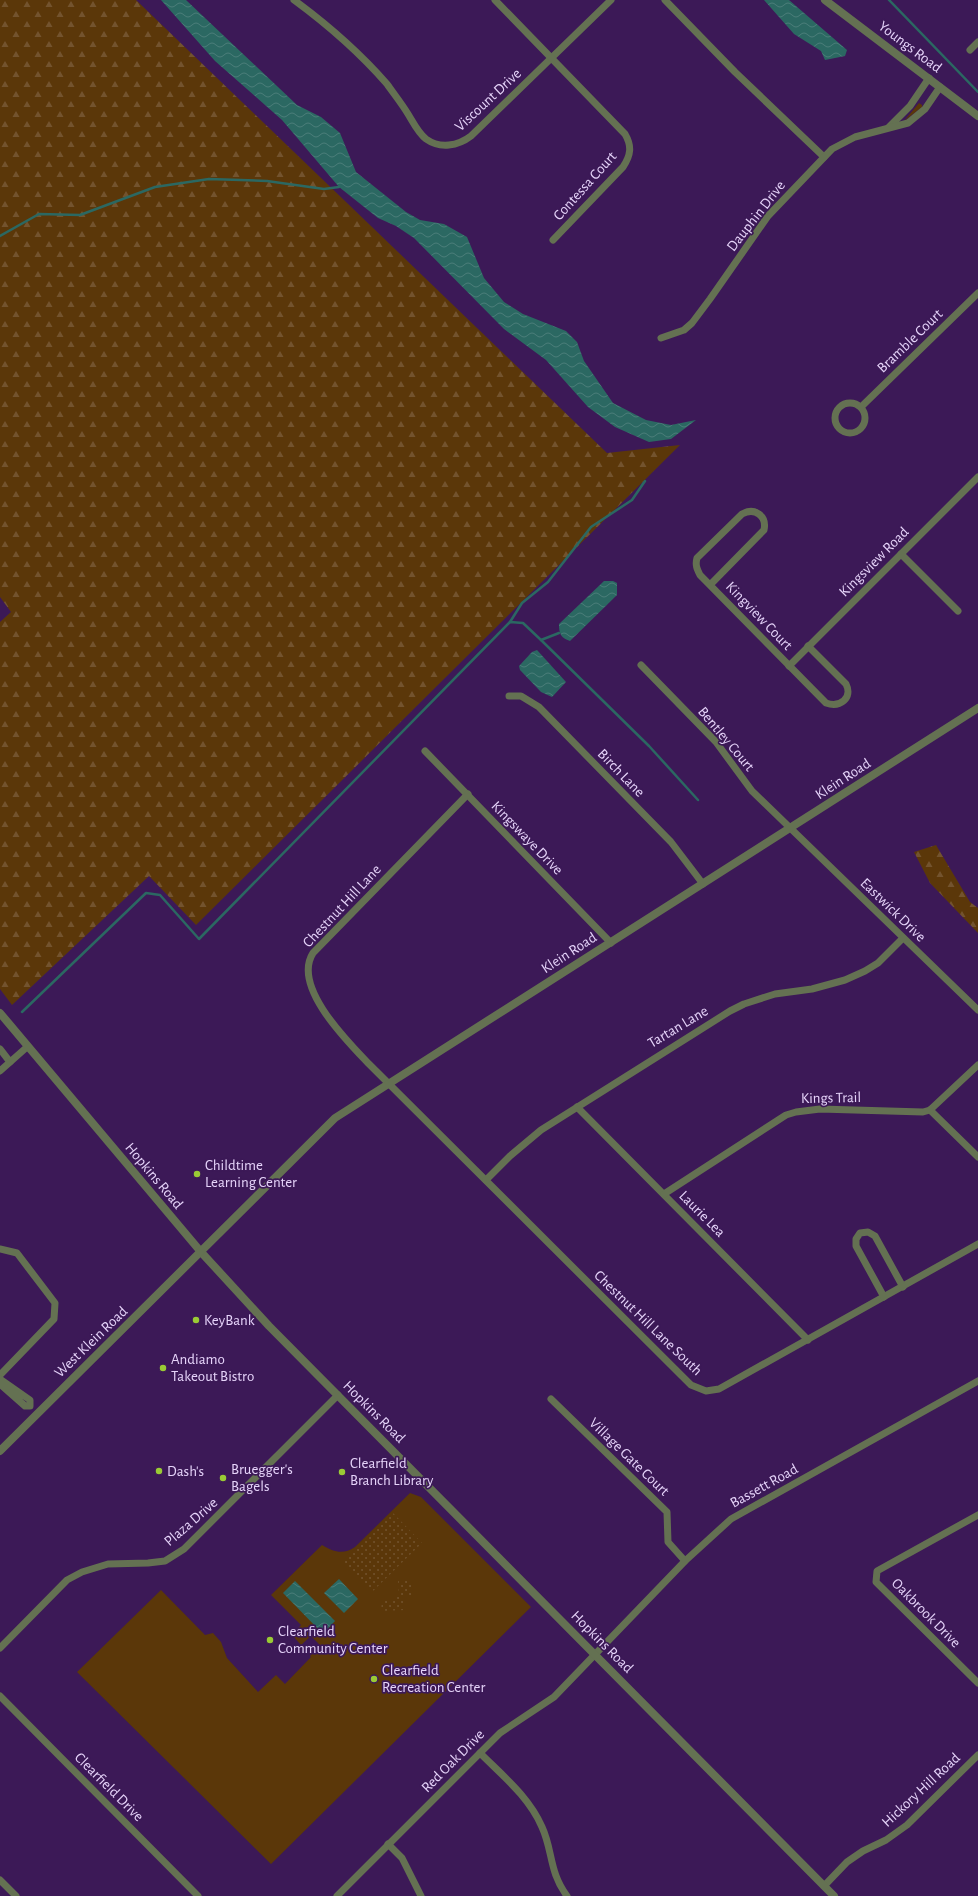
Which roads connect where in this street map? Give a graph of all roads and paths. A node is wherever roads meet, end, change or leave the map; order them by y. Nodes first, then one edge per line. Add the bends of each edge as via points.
1 (294, 0) edge
2 (496, 0) edge
3 (611, 0) edge
4 (665, 0) edge
5 (825, 0) edge
6 (978, 42) edge
7 (970, 50) dead end
8 (552, 58) junction
9 (929, 78) junction
10 (940, 87) junction
11 (978, 116) edge
12 (888, 128) junction
13 (824, 157) junction
14 (554, 240) dead end
15 (978, 293) edge
16 (661, 338) dead end
17 (861, 407) junction
18 (978, 477) edge
19 (901, 554) junction
20 (710, 585) junction
21 (958, 611) dead end
22 (808, 646) junction
23 (641, 665) dead end
24 (789, 666) junction
25 (509, 696) dead end
26 (978, 708) edge
27 (425, 750) dead end
28 (468, 794) junction
29 (790, 829) junction
30 (703, 884) junction
31 (903, 938) junction
32 (611, 943) junction
33 (978, 1010) edge
34 (0, 1014) edge
35 (27, 1047) junction
36 (0, 1049) edge
37 (10, 1062) junction
38 (978, 1065) edge
39 (0, 1071) edge
40 (389, 1084) junction
41 (577, 1107) junction
42 (930, 1110) junction
43 (978, 1157) edge
44 (486, 1180) junction
45 (664, 1194) junction
46 (978, 1244) edge
47 (0, 1249) edge
48 (200, 1252) junction
49 (903, 1287) junction
50 (884, 1297) junction
51 (808, 1340) junction
52 (0, 1375) edge
53 (0, 1379) edge
54 (978, 1381) edge
55 (0, 1384) edge
56 (338, 1395) junction
57 (551, 1399) dead end
58 (30, 1406) junction
59 (38, 1413) junction
60 (0, 1451) edge
61 (978, 1515) edge
62 (685, 1561) junction
63 (0, 1648) edge
64 (594, 1654) junction
65 (978, 1683) edge
66 (0, 1696) edge
67 (480, 1752) junction
68 (978, 1755) edge
69 (388, 1844) junction
70 (0, 1880) edge
71 (824, 1886) junction
72 (16, 1896) edge
73 (198, 1896) edge
74 (337, 1896) edge
75 (421, 1896) edge
76 (566, 1896) edge
77 (834, 1896) edge

1 - 8 street, Viscount Drive via 357,52 393,92 419,132 426,139 440,145 466,140
2 - 8 street, Contessa Court
3 - 8 street, Viscount Drive
4 - 13 street via 735,72
5 - 9 street, Youngs Road
6 - 7 street
8 - 14 street, Contessa Court via 625,134 630,147 623,167
9 - 10 street, Youngs Road
9 - 12 street via 910,106
10 - 11 street, Youngs Road
10 - 12 street, Dauphin Drive via 925,110 917,117 908,123
12 - 13 street, Dauphin Drive via 855,137 832,149
13 - 16 street, Dauphin Drive via 768,216 692,323 684,330
15 - 17 street, Bramble Court
17 - 17 street via 847,403 839,408 835,421 840,430 849,433 863,426 865,416
18 - 19 street, Kingsview Road
19 - 21 street
19 - 22 street, Kingsview Road
20 - 20 street, Kingview Court via 696,569 697,558 742,514 748,510 756,512 762,517 764,530
20 - 24 street, Kingview Court
22 - 24 street, Kingsview Road
22 - 24 street, Kingview Court via 846,684 849,690 845,700 834,706 826,703
23 - 29 street, Bentley Court via 716,742 752,791
25 - 30 street, Birch Lane via 521,696 539,707 671,842
26 - 29 street, Klein Road
27 - 28 street, Kingswaye Drive
28 - 32 street, Kingswaye Drive
28 - 40 street, Chestnut Hill Lane via 313,953 308,964 308,978 312,990 328,1016 358,1053
29 - 30 street, Klein Road
29 - 31 street, Eastwick Drive
30 - 32 street, Klein Road
31 - 33 street, Eastwick Drive
31 - 41 street, Tartan Lane via 878,963 844,980 812,989 775,994 730,1011
32 - 40 street, Klein Road
34 - 35 street, Hopkins Road
35 - 37 street
35 - 48 street, Hopkins Road
36 - 37 street
37 - 39 street
38 - 42 street
40 - 44 street, Chestnut Hill Lane South
40 - 48 street, Klein Road via 335,1118
41 - 44 street, Tartan Lane via 526,1141
41 - 45 street, Laurie Lea
42 - 43 street
42 - 45 street, Kings Trail via 923,1112 820,1109 796,1112 779,1119
44 - 51 street, Chestnut Hill Lane South via 686,1380 699,1389 719,1389
45 - 51 street, Laurie Lea
46 - 49 street, Chestnut Hill Lane South
47 - 52 street via 17,1254 55,1303 54,1319
48 - 56 street, Hopkins Road
48 - 59 street, West Klein Road
49 - 50 street, Chestnut Hill Lane South
49 - 50 street via 875,1236 868,1232 860,1233 856,1239 856,1246
50 - 51 street, Chestnut Hill Lane South
53 - 58 street via 30,1400
54 - 62 street, Bassett Road via 732,1519
55 - 58 street via 25,1406
56 - 63 street, Plaza Drive via 184,1549 165,1561 108,1564 67,1580
56 - 64 street, Hopkins Road
57 - 62 street, Village Gate Court via 667,1512 668,1542
58 - 59 street
59 - 60 street, West Klein Road
61 - 65 street, Oakbrook Drive via 877,1572 876,1582
62 - 64 street, Bassett Road
64 - 67 street, Red Oak Drive via 554,1697 504,1729
64 - 71 street, Hopkins Road
66 - 73 street, Clearfield Drive
67 - 69 street, Red Oak Drive
67 - 76 street via 526,1799 543,1829 553,1870
68 - 71 street, Hickory Hill Road via 907,1825 848,1862
69 - 74 street, Red Oak Drive
69 - 75 street via 402,1858
70 - 72 street
71 - 77 street, Hopkins Road

